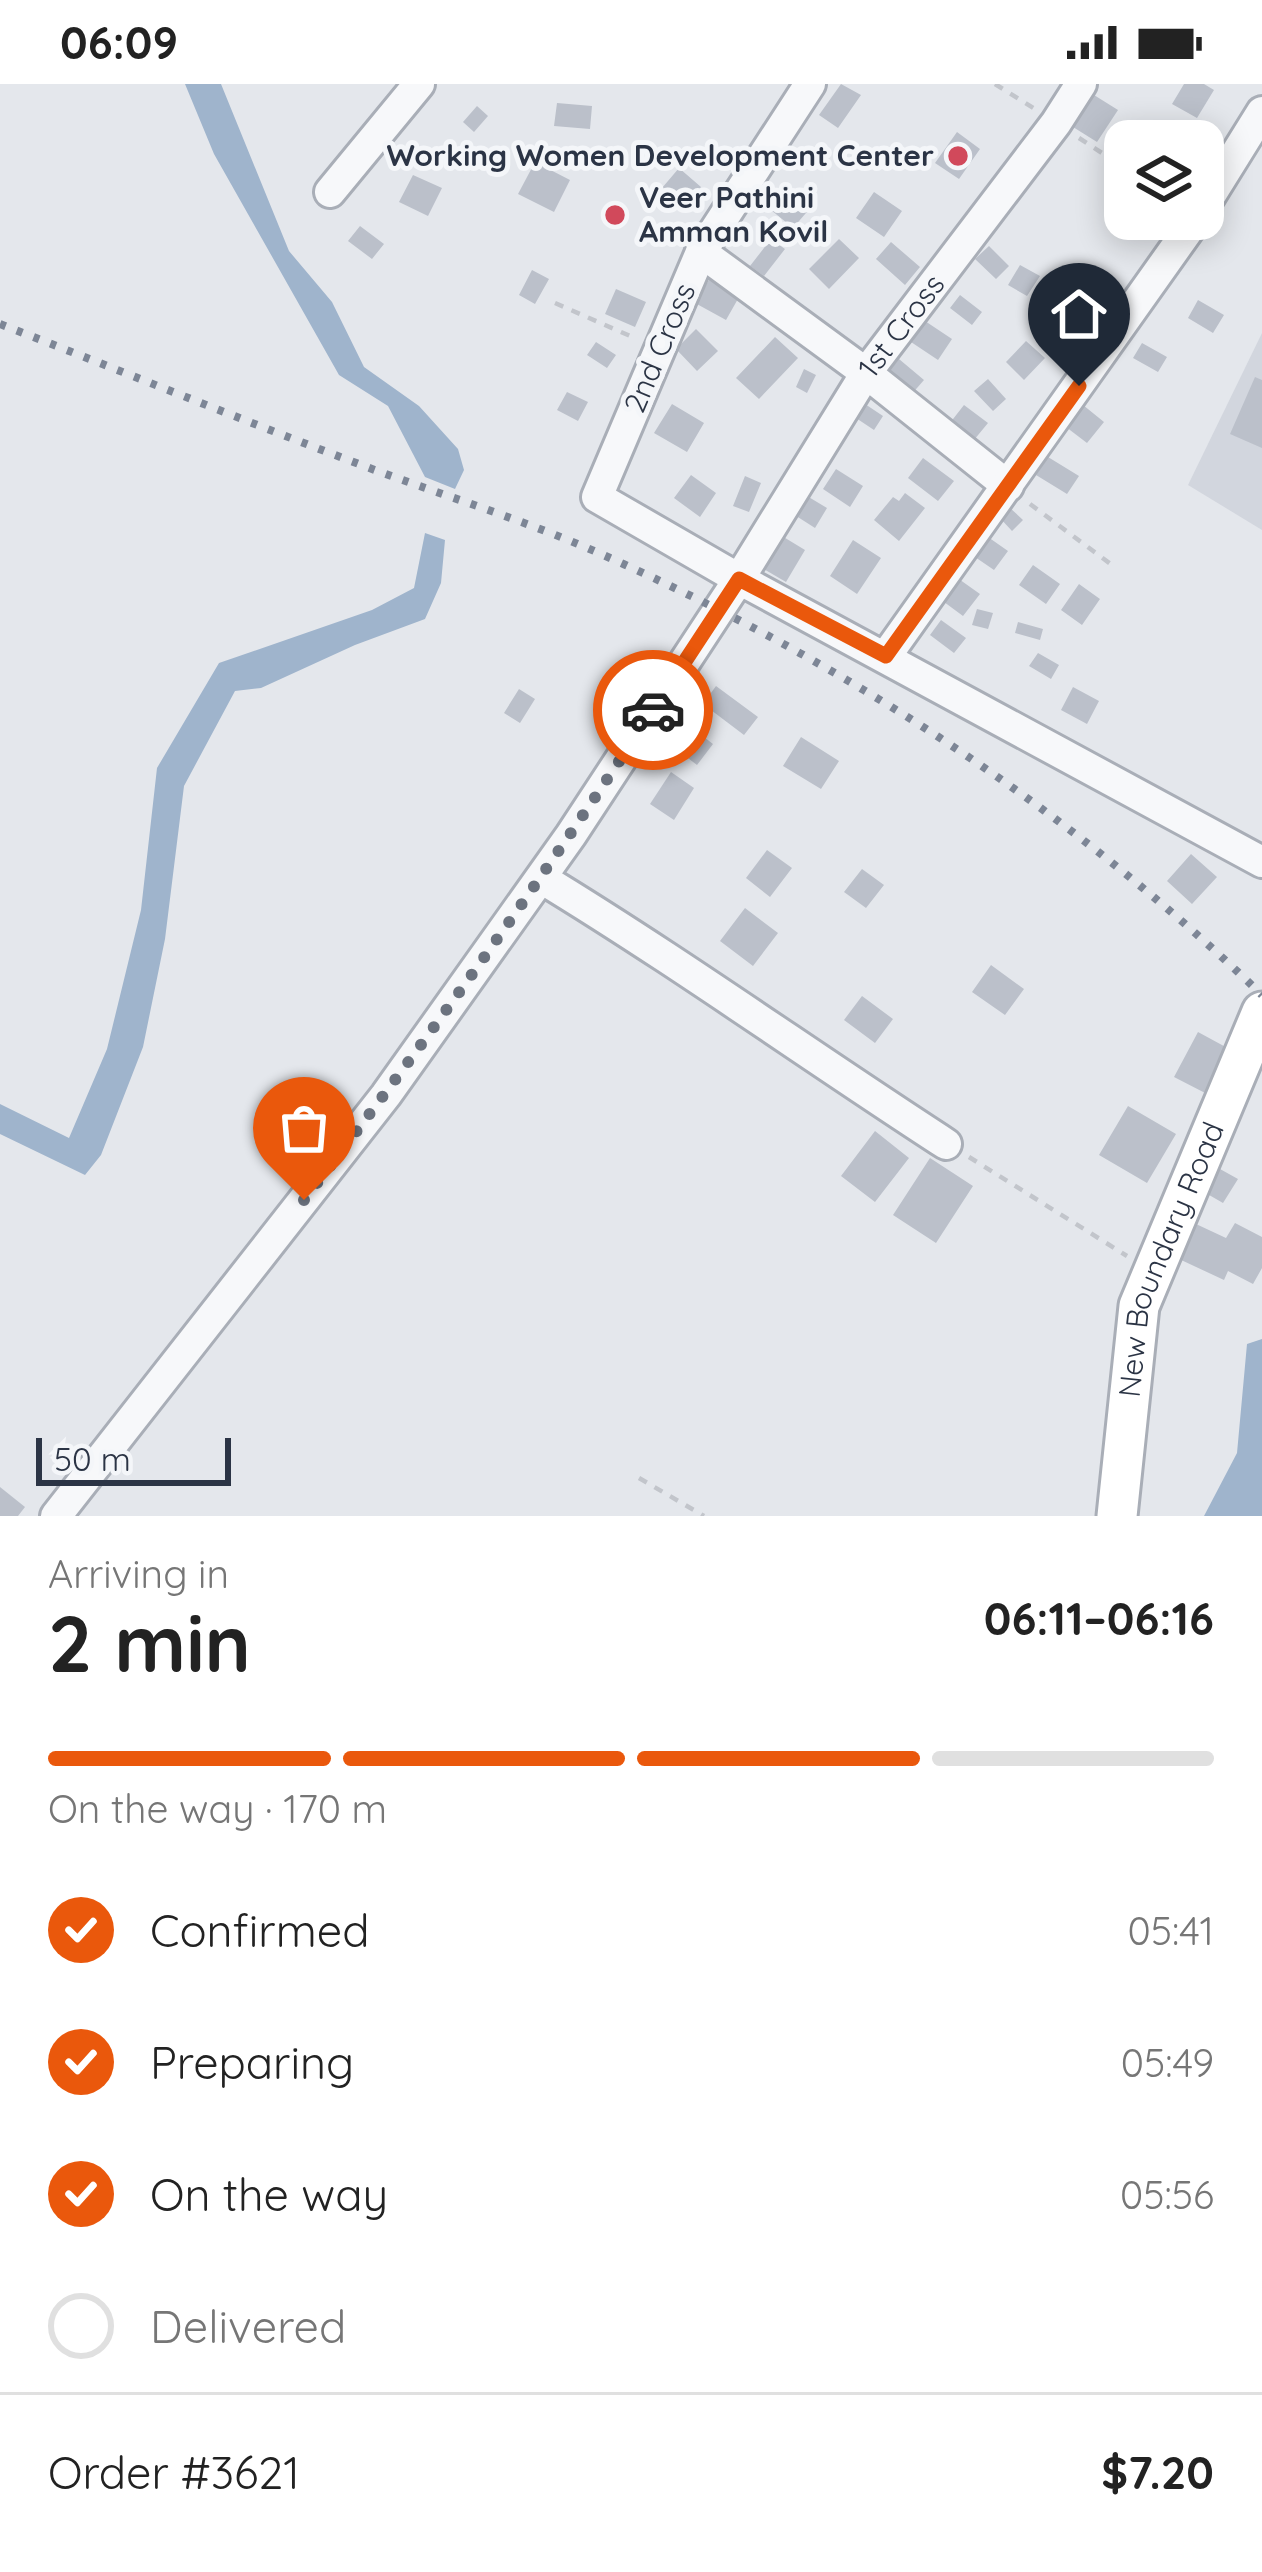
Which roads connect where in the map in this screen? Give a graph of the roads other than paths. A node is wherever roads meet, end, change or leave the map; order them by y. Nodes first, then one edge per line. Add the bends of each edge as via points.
1 (419, 84) edge
2 (810, 84) edge
3 (1081, 84) edge
4 (1262, 112) edge
5 (1224, 174) edge
6 (330, 192) dead end
7 (1181, 240) edge
8 (701, 252) junction
9 (866, 373) junction
10 (1008, 486) junction
11 (739, 579) junction
12 (886, 656) junction
13 (1262, 862) edge
14 (541, 878) junction
15 (1262, 1012) edge
16 (952, 1147) road end
17 (56, 1516) edge
18 (1117, 1516) edge

1 - 6 street
2 - 8 street, 2nd Cross
3 - 9 street, 1st Cross
4 - 5 street
7 - 10 street
8 - 9 street
8 - 11 street, 2nd Cross via 597,497
9 - 10 street
9 - 11 street, 1st Cross
10 - 12 street
11 - 12 street
11 - 14 street, 1st Cross
12 - 13 street
14 - 16 street
14 - 17 street, 1st Cross via 386,1095
15 - 18 main road, New Boundary Road via 1139,1306

